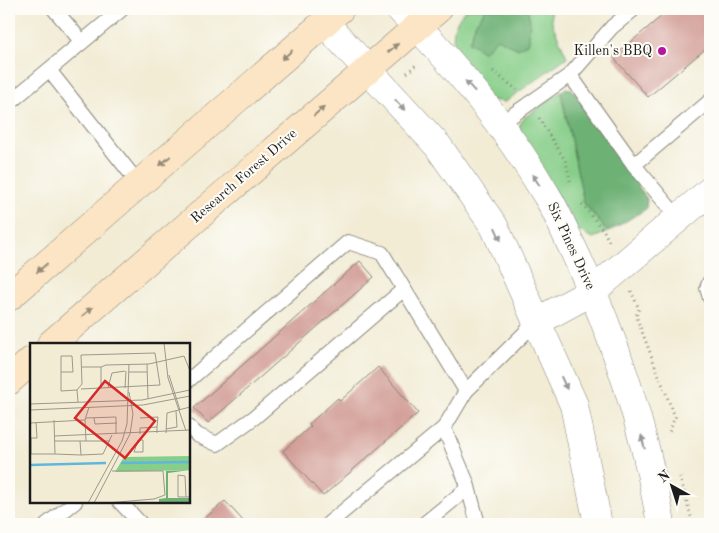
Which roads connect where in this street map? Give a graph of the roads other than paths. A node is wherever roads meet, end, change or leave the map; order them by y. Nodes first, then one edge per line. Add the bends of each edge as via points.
1 (54, 9) edge
2 (122, 9) edge
3 (634, 9) edge
4 (326, 13) edge
5 (419, 15) edge
6 (82, 42) junction
7 (367, 69) junction
8 (49, 70) junction
9 (570, 75) junction
10 (10, 98) edge
11 (710, 101) edge
12 (500, 124) junction
13 (634, 165) junction
14 (139, 184) junction
15 (707, 200) edge
16 (678, 218) junction
17 (710, 281) edge
18 (404, 289) junction
19 (593, 291) junction
20 (9, 297) edge
21 (710, 298) edge
22 (536, 322) junction
23 (52, 343) edge
24 (30, 362) edge
25 (190, 379) edge
26 (9, 381) edge
27 (466, 391) junction
28 (190, 428) edge
29 (444, 428) junction
30 (468, 488) junction
31 (74, 503) edge
32 (121, 503) edge
33 (47, 524) edge
34 (141, 524) edge
35 (328, 524) edge
36 (424, 524) edge
37 (478, 524) edge
38 (598, 524) edge
39 (661, 524) edge

1 - 6 lane
2 - 6 lane
3 - 9 lane via 600,40
4 - 7 street
4 -> 14 main road
7 -> 5 main road, Research Forest Drive
12 -> 5 street, Six Pines Drive
6 - 8 lane
7 -> 22 street via 438,146 494,226
23 -> 7 main road, Research Forest Drive
8 - 10 lane
8 - 14 lane
9 - 12 lane
9 - 13 lane
11 - 13 lane
19 -> 12 street, Six Pines Drive via 548,197
13 - 16 lane
14 -> 20 main road
15 - 16 street
16 - 19 street
17 - 21 lane via 707,288
18 - 25 lane via 382,253 348,242
18 - 27 lane
18 - 28 lane via 255,417 218,444
19 - 22 street
39 -> 19 street, Six Pines Drive via 632,397
22 - 27 lane
22 -> 38 street via 574,405
24 - 26 main road
27 - 29 lane
29 - 30 lane
29 - 35 lane
30 - 36 lane
30 - 37 lane
31 - 33 lane
32 - 34 lane

